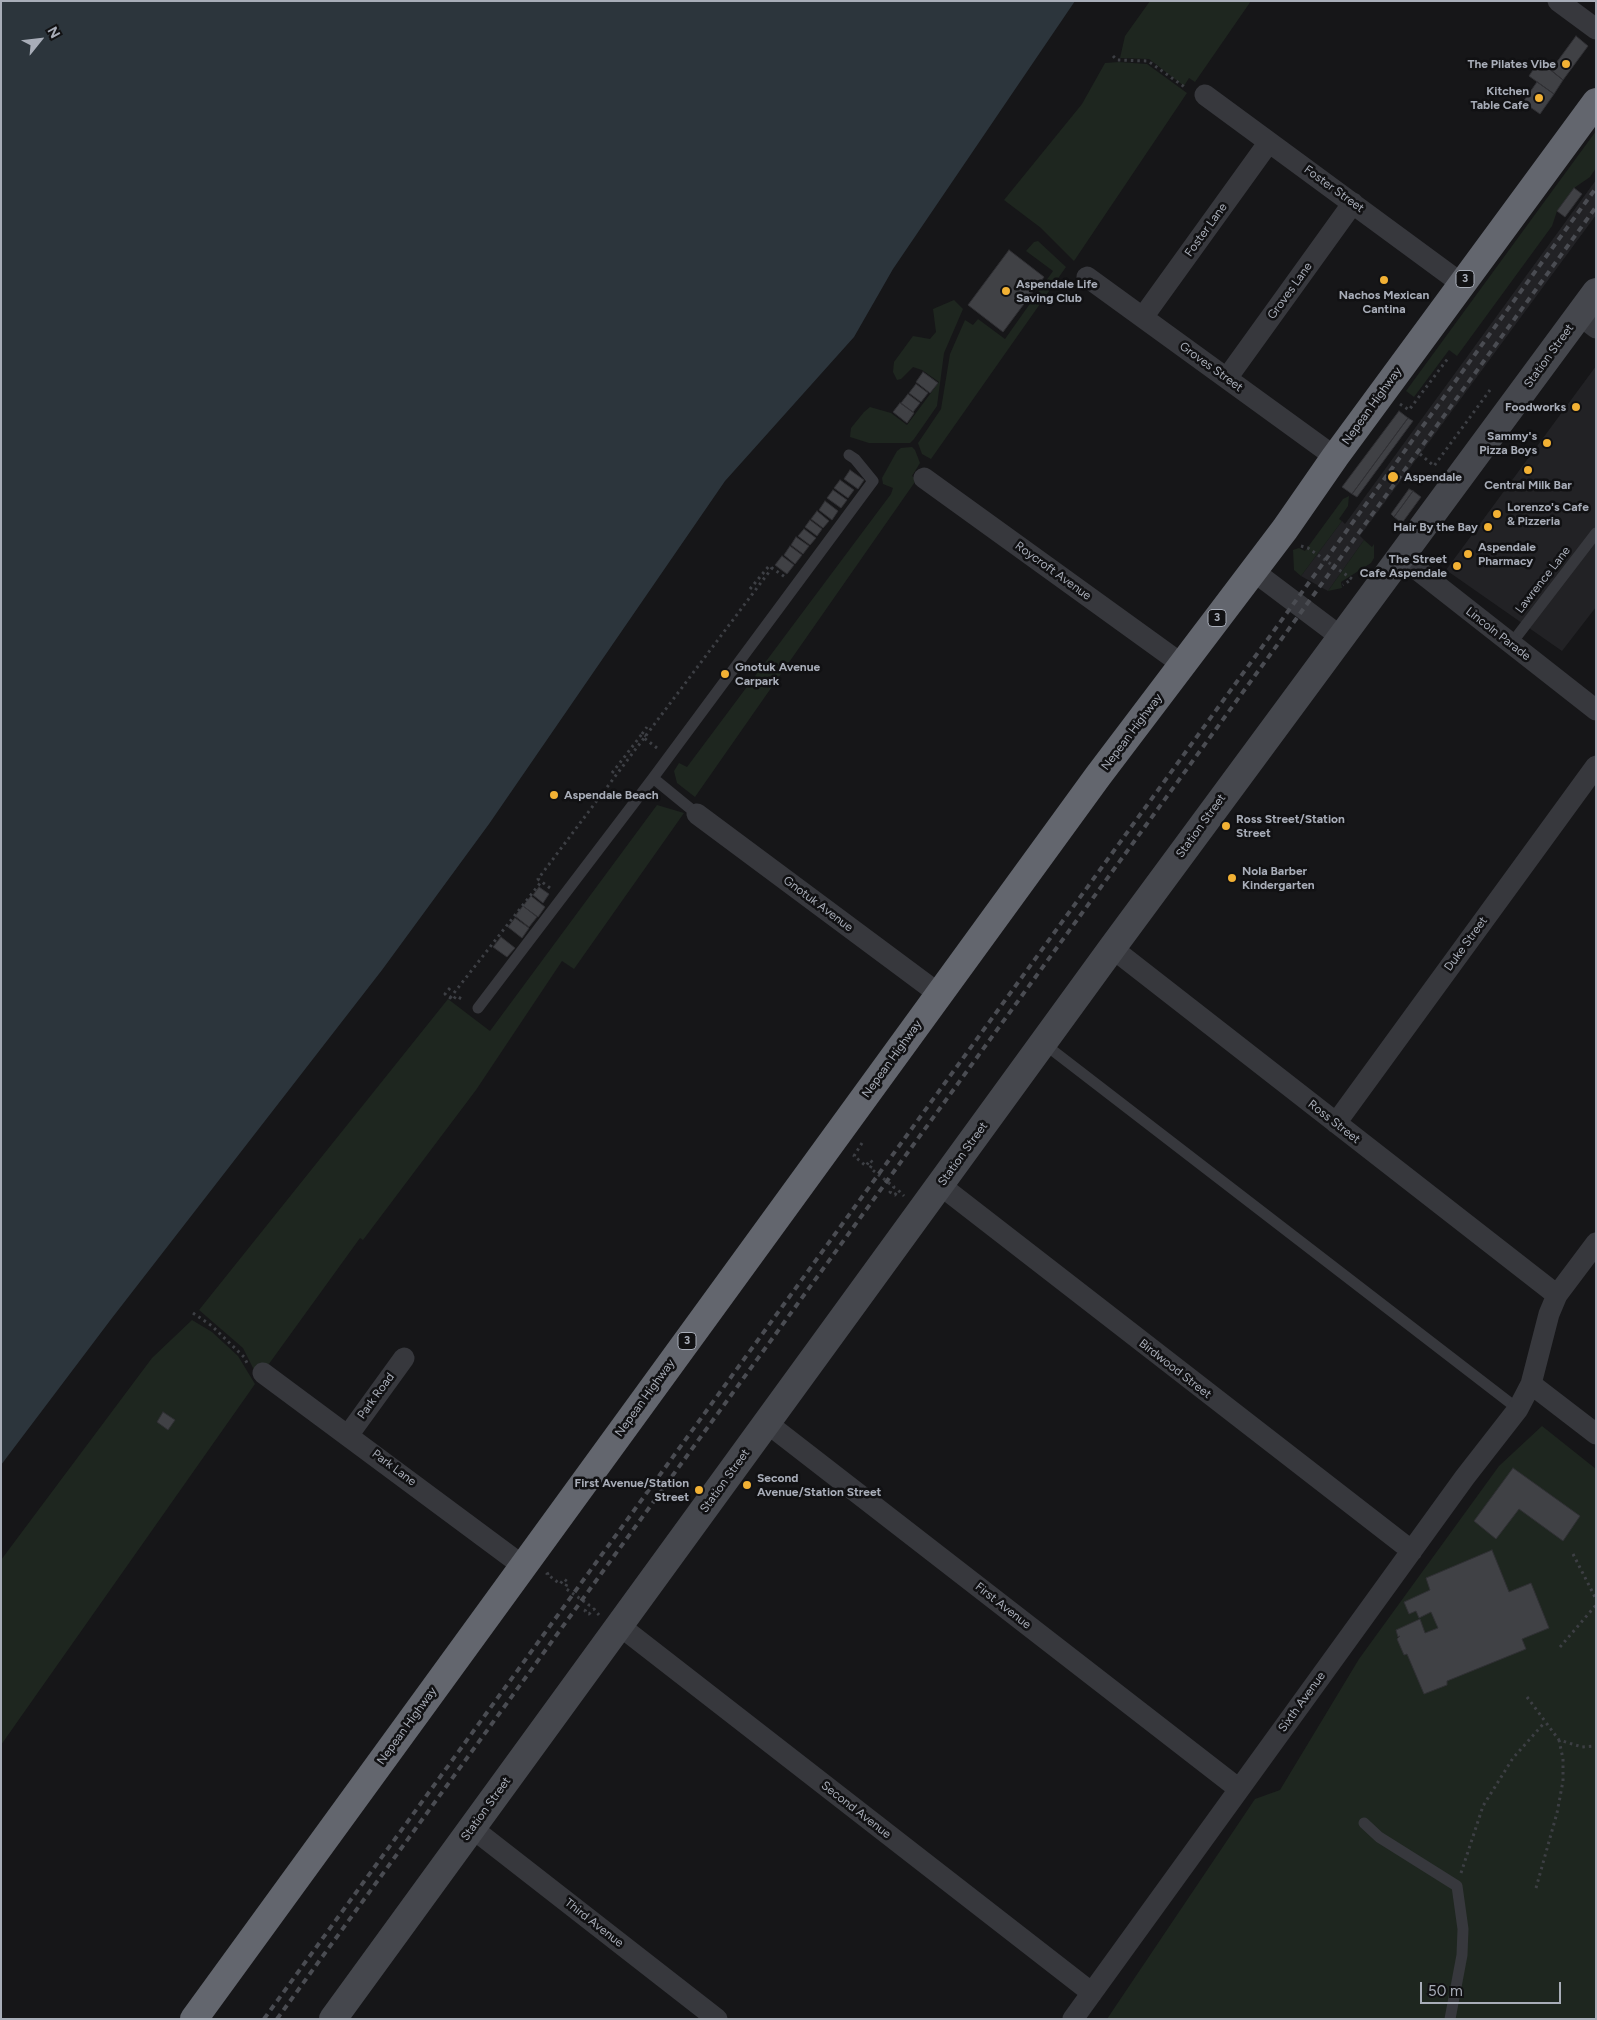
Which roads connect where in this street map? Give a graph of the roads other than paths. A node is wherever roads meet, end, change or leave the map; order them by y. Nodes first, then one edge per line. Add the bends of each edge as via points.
1 (1558, 1) edge
2 (1596, 29) edge
3 (1199, 92) road end
4 (1596, 102) edge
5 (1269, 142) junction
6 (1353, 203) junction
7 (1087, 277) dead end
8 (1462, 284) junction
9 (1596, 292) edge
10 (1143, 317) junction
11 (1587, 322) edge
12 (1227, 378) junction
13 (849, 456) dead end
14 (1335, 457) junction
15 (924, 478) dead end
16 (1596, 534) edge
17 (1401, 557) junction
18 (1252, 570) junction
19 (1341, 637) junction
20 (1511, 644) junction
21 (1183, 665) junction
22 (1596, 710) edge
23 (1596, 766) edge
24 (653, 778) junction
25 (697, 814) joint
26 (1112, 948) junction
27 (939, 994) junction
28 (478, 1008) road end
29 (1043, 1043) junction
30 (1336, 1123) junction
31 (940, 1185) junction
32 (1596, 1243) edge
33 (1557, 1294) junction
34 (404, 1358) dead end
35 (263, 1373) road end
36 (1531, 1384) junction
37 (1518, 1409) junction
38 (768, 1423) junction
39 (349, 1434) junction
40 (1596, 1434) edge
41 (1412, 1551) junction
42 (523, 1566) junction
43 (608, 1623) junction
44 (1239, 1789) junction
45 (1364, 1824) dead end
46 (472, 1828) junction
47 (1092, 1993) junction
48 (194, 2019) edge
49 (333, 2019) edge
50 (717, 2019) edge
51 (1073, 2019) edge
52 (1450, 2019) edge

1 - 2 street
3 - 5 street, Foster Street
4 - 8 highway, Nepean Highway / 3
5 - 6 street, Foster Street
5 - 10 street, Foster Lane
6 - 8 street, Foster Street
6 - 12 street, Groves Lane
7 - 10 street, Groves Street
8 - 14 highway, Nepean Highway / 3
9 - 11 street, Station Street
10 - 12 street, Groves Street
11 - 17 street, Station Street
12 - 14 street, Groves Street
13 - 24 lane via 873,481
14 - 18 highway, Nepean Highway / 3
15 - 21 street, Roycroft Avenue
16 - 20 lane, Lawrence Lane
17 - 19 street, Station Street
17 - 20 street, Lincoln Parade
18 - 19 street
18 - 21 highway, Nepean Highway / 3
19 - 26 street, Station Street
20 - 22 street, Lincoln Parade
21 - 27 highway, Nepean Highway / 3
23 - 30 street, Duke Street
24 - 25 lane
24 - 28 lane
25 - 27 street, Gnotuk Avenue
26 - 29 street, Station Street
26 - 30 street, Ross Street
27 - 42 highway, Nepean Highway / 3
29 - 31 street, Station Street
29 - 37 lane
30 - 33 street, Ross Street
31 - 38 street, Station Street
31 - 41 street, Birdwood Street
32 - 33 street, Sixth Avenue
33 - 36 street, Sixth Avenue via 1546,1322
34 - 39 street, Park Road
35 - 39 street, Park Lane
36 - 37 street, Sixth Avenue
36 - 40 street
37 - 41 street, Sixth Avenue
38 - 43 street, Station Street
38 - 44 street, First Avenue
39 - 42 street, Park Lane
41 - 44 street, Sixth Avenue
42 - 48 highway, Nepean Highway / 3
43 - 46 street, Station Street
43 - 47 street, Second Avenue
44 - 47 street, Sixth Avenue
45 - 52 lane via 1457,1886 1463,1938
46 - 49 street, Station Street
46 - 50 street, Third Avenue
47 - 51 street, Sixth Avenue

